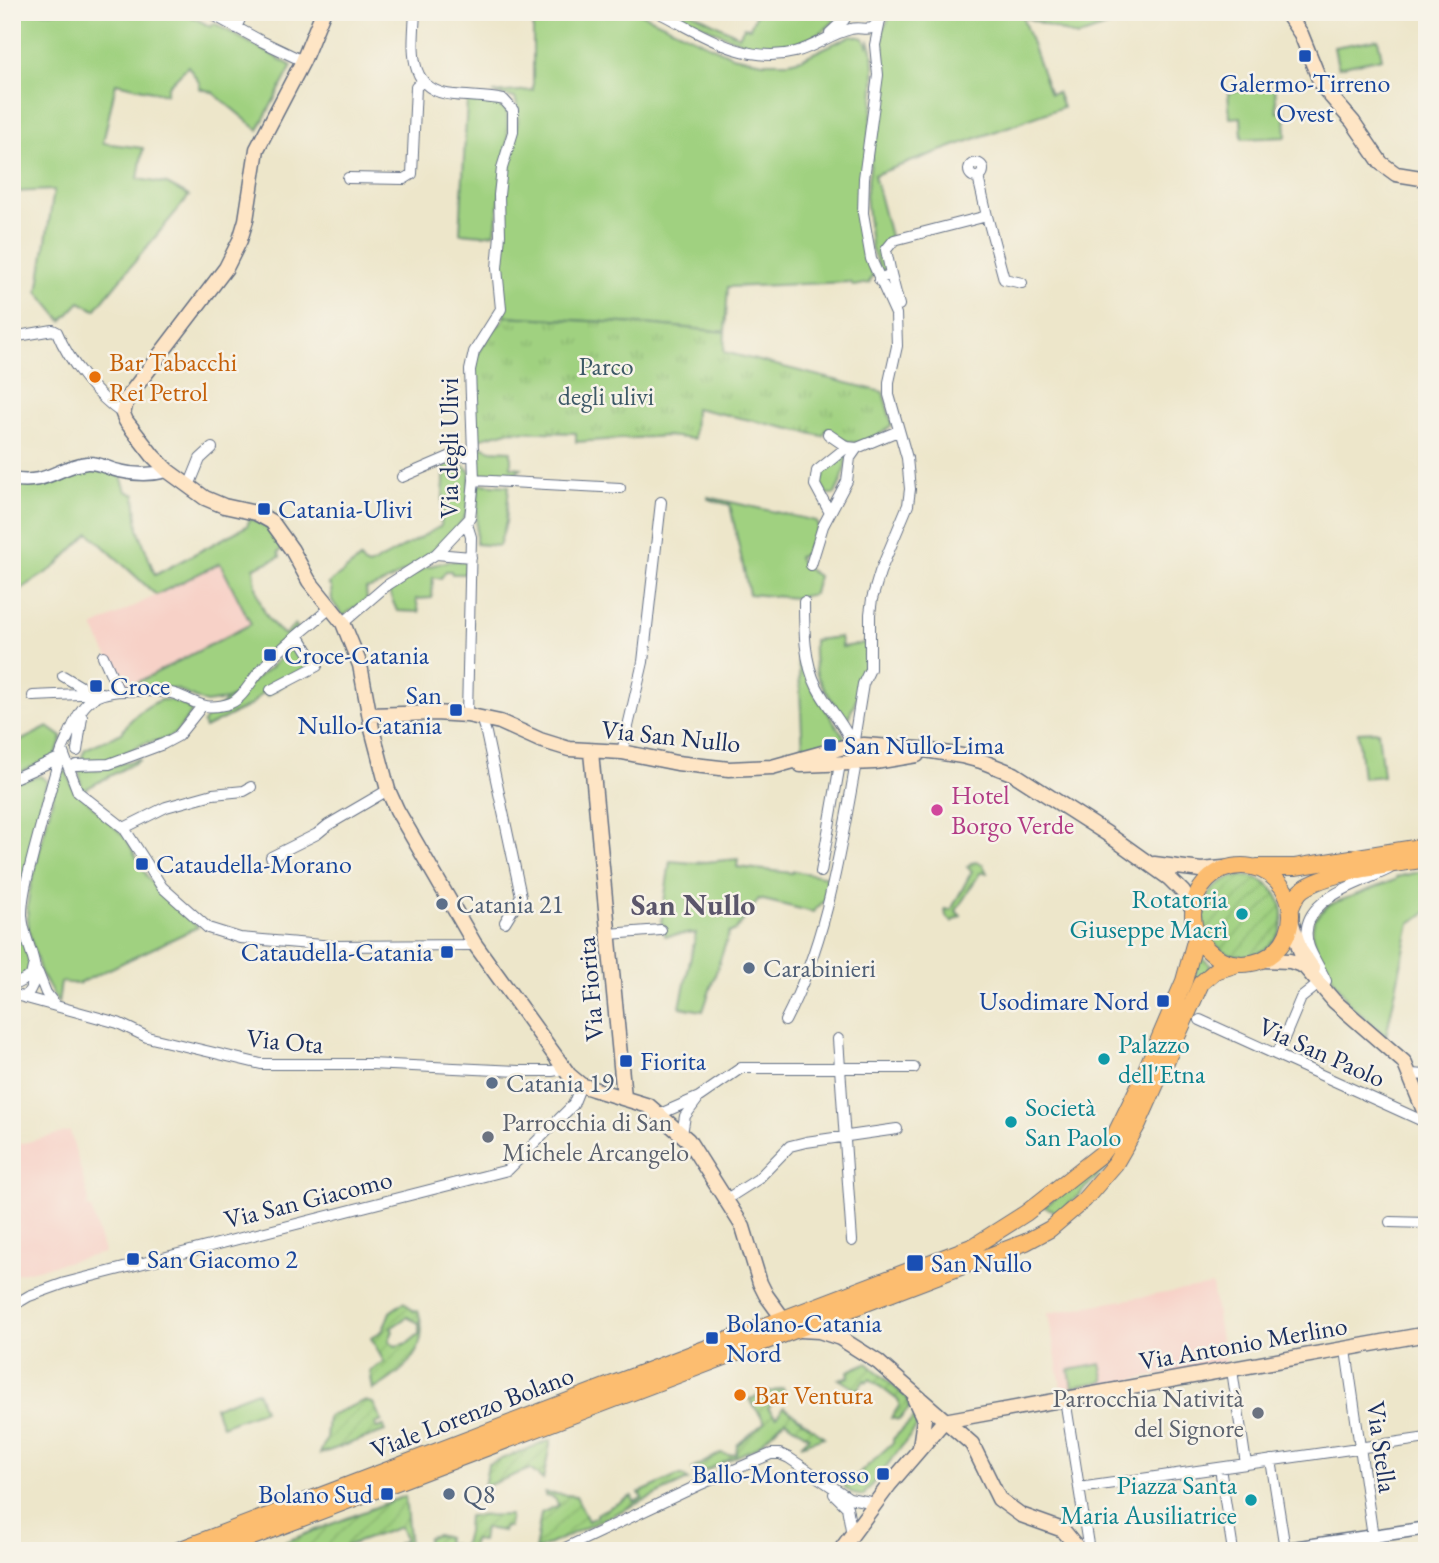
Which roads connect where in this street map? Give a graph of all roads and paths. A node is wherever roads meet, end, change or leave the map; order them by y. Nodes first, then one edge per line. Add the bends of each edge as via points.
1 (208, 12) edge
2 (243, 12) edge
3 (323, 12) edge
4 (415, 12) edge
5 (658, 12) edge
6 (1286, 12) edge
7 (848, 13) edge
8 (882, 15) edge
9 (236, 28) junction
10 (860, 29) junction
11 (820, 42) junction
12 (875, 45) junction
13 (303, 61) junction
14 (422, 82) junction
15 (978, 177) dead end
16 (348, 178) dead end
17 (1427, 179) edge
18 (987, 216) junction
19 (891, 274) junction
20 (879, 279) junction
21 (1022, 284) dead end
22 (12, 337) edge
23 (897, 346) junction
24 (123, 414) junction
25 (898, 431) junction
26 (828, 434) dead end
27 (852, 447) junction
28 (212, 448) dead end
29 (473, 456) junction
30 (169, 471) junction
31 (402, 477) dead end
32 (12, 479) edge
33 (474, 480) junction
34 (189, 486) junction
35 (620, 488) dead end
36 (661, 502) dead end
37 (830, 511) junction
38 (467, 524) junction
39 (436, 554) junction
40 (471, 557) junction
41 (811, 565) dead end
42 (804, 602) dead end
43 (331, 607) junction
44 (343, 623) junction
45 (298, 635) junction
46 (103, 656) dead end
47 (63, 676) dead end
48 (118, 690) junction
49 (271, 690) dead end
50 (90, 692) junction
51 (102, 693) junction
52 (33, 696) dead end
53 (202, 706) junction
54 (370, 715) junction
55 (474, 716) junction
56 (853, 746) junction
57 (590, 751) junction
58 (622, 752) junction
59 (936, 752) junction
60 (67, 759) junction
61 (822, 759) junction
62 (856, 763) junction
63 (840, 764) junction
64 (35, 773) junction
65 (12, 779) edge
66 (52, 781) junction
67 (251, 787) dead end
68 (388, 790) junction
69 (124, 828) junction
70 (1427, 846) edge
71 (271, 857) dead end
72 (1427, 859) edge
73 (1150, 863) junction
74 (1397, 865) junction
75 (1241, 867) junction
76 (821, 872) dead end
77 (1194, 911) junction
78 (1291, 914) junction
79 (505, 922) dead end
80 (661, 930) dead end
81 (609, 934) junction
82 (1197, 934) junction
83 (474, 943) junction
84 (33, 960) junction
85 (1262, 960) junction
86 (1238, 964) junction
87 (37, 972) junction
88 (1323, 982) junction
89 (13, 987) edge
90 (25, 997) junction
91 (56, 1006) junction
92 (1200, 1020) dead end
93 (785, 1021) dead end
94 (838, 1039) dead end
95 (1277, 1055) junction
96 (914, 1068) dead end
97 (563, 1069) junction
98 (839, 1069) junction
99 (1409, 1074) junction
100 (1427, 1075) edge
101 (581, 1084) junction
102 (624, 1097) junction
103 (699, 1097) junction
104 (689, 1109) junction
105 (1427, 1120) edge
106 (671, 1124) junction
107 (897, 1129) dead end
108 (844, 1137) junction
109 (725, 1200) junction
110 (1026, 1213) junction
111 (1390, 1222) dead end
112 (1427, 1223) edge
113 (1049, 1228) junction
114 (852, 1241) dead end
115 (12, 1306) edge
116 (838, 1315) junction
117 (784, 1320) junction
118 (800, 1330) junction
119 (1427, 1334) edge
120 (840, 1338) junction
121 (1346, 1350) junction
122 (1232, 1370) junction
123 (904, 1385) junction
124 (1065, 1399) junction
125 (944, 1421) junction
126 (1427, 1438) edge
127 (1361, 1447) junction
128 (919, 1449) junction
129 (1245, 1460) junction
130 (1274, 1460) junction
131 (1217, 1468) junction
132 (819, 1480) junction
133 (1079, 1488) junction
134 (876, 1503) junction
135 (1427, 1528) edge
136 (852, 1535) junction
137 (1373, 1536) junction
138 (1283, 1549) edge
139 (1082, 1550) edge
140 (176, 1551) edge
141 (216, 1551) edge
142 (559, 1551) edge
143 (840, 1551) edge
144 (1233, 1551) edge
145 (1375, 1551) edge

1 - 9 street
2 - 9 street
3 - 13 main road
4 - 14 street via 415,61
5 - 11 street via 729,48 752,54 782,54
6 - 17 main road via 1301,34 1322,86 1381,163 1396,174
7 - 10 street
7 - 11 street
8 - 10 street via 872,28
8 - 12 street
9 - 13 street
10 - 11 street
10 - 12 street
12 - 20 street via 877,88 862,196 868,249
13 - 24 main road via 257,149 246,220 226,268 127,398
14 - 16 street via 416,87 412,174 404,180
14 - 29 street, Via degli Ulivi via 438,92 504,100 513,110 513,132 499,195 501,309 474,352 470,370
15 - 18 street
18 - 19 street via 894,240 886,250
18 - 21 street via 1004,279
19 - 20 street
19 - 23 street via 903,325
20 - 23 street via 895,307
22 - 24 street via 57,332 77,366
23 - 25 street via 889,388
24 - 30 main road via 131,430
25 - 27 street
25 - 56 street via 909,469 909,498 872,599 870,669
26 - 27 street
27 - 37 street via 847,481
27 - 37 street via 820,467 816,475 815,485
28 - 34 street via 200,459
29 - 31 street via 451,456
29 - 33 street, Via degli Ulivi
30 - 32 street via 140,474 86,463 44,479
30 - 34 main road
33 - 35 street
33 - 38 street, Via degli Ulivi
34 - 43 main road via 213,502 272,522
36 - 58 street via 643,662
37 - 41 street
38 - 39 street
38 - 40 street, Via degli Ulivi
39 - 40 street
39 - 44 street via 386,586
40 - 55 street, Via degli Ulivi
42 - 56 street via 804,632 814,681
43 - 44 main road
43 - 45 street
44 - 54 main road via 360,666
45 - 49 street via 317,666
45 - 53 street via 234,701
46 - 48 street
47 - 50 street
48 - 51 street
48 - 53 street via 173,694
50 - 51 street
50 - 52 street
51 - 60 street via 85,706
53 - 60 street via 178,736 163,744 109,764
54 - 55 main road, Via San Nullo
54 - 68 main road
55 - 57 main road, Via San Nullo via 552,744
55 - 79 street, Via degli Ulivi via 486,733 522,895
56 - 59 main road, Via San Nullo
56 - 61 main road, Via San Nullo
56 - 62 street
57 - 58 main road, Via San Nullo
57 - 81 main road, Via Fiorita
58 - 61 main road, Via San Nullo via 729,769
59 - 62 main road
59 - 73 main road, Via San Nullo via 981,761 1014,774
60 - 64 street
60 - 66 street
60 - 69 street via 78,792
61 - 63 main road
62 - 63 main road
62 - 93 street via 830,902 808,972
63 - 76 street
64 - 65 street
64 - 66 street
66 - 84 street via 23,904 23,927
67 - 69 street via 166,807
68 - 71 street
68 - 83 main road
69 - 83 street via 162,887 199,922 217,932 259,941 333,946
70 - 75 main road via 1295,867
72 - 74 main road
73 - 75 main road via 1202,870
73 - 77 main road, Via San Nullo via 1183,892
74 - 78 main road via 1312,884 1298,893
74 - 88 street via 1327,899 1311,913 1307,939
75 - 77 main road via 1207,882
75 - 78 main road via 1261,870 1273,878 1283,888
77 - 82 main road
78 - 85 main road via 1282,943
78 - 88 main road via 1300,950
80 - 81 street
81 - 102 main road, Via Fiorita
82 - 86 main road via 1213,954
82 - 110 main road, Viale Lorenzo Bolano via 1184,981 1115,1135 1095,1161
83 - 97 main road
84 - 87 street
84 - 89 street via 30,976
85 - 86 main road
85 - 88 main road via 1298,963
86 - 113 main road, Viale Lorenzo Bolano via 1215,971 1202,983 1138,1125 1115,1164 1084,1200
87 - 90 street
87 - 91 street
88 - 95 street via 1301,998
88 - 99 main road via 1346,1012 1404,1062
89 - 90 street, Via Ota
90 - 91 street, Via Ota
91 - 97 street, Via Ota via 118,1023 147,1037 261,1065
92 - 95 street, Via San Paolo
94 - 98 street
95 - 105 street, Via San Paolo
96 - 98 street
97 - 101 main road
98 - 103 street via 741,1068
98 - 108 street
99 - 100 street
99 - 105 main road
101 - 102 main road
101 - 115 street, Via San Giacomo via 573,1105 508,1170 65,1283
102 - 106 main road via 649,1106
103 - 104 street
103 - 106 street
104 - 106 street
104 - 106 street
106 - 109 main road via 699,1156
107 - 108 street
108 - 109 street via 790,1146 758,1180
108 - 114 street
109 - 117 main road via 747,1234 760,1283
110 - 113 main road via 1047,1215
110 - 117 main road, Viale Lorenzo Bolano via 974,1246
111 - 112 street
113 - 116 main road, Viale Lorenzo Bolano via 1026,1242
116 - 118 main road, Viale Lorenzo Bolano
116 - 120 main road via 831,1328
117 - 140 main road, Viale Lorenzo Bolano
118 - 120 main road
118 - 141 main road, Viale Lorenzo Bolano
119 - 121 main road, Via Antonio Merlino
120 - 123 main road
121 - 122 main road, Via Antonio Merlino
121 - 127 street, Via Stella
122 - 124 main road, Via Antonio Merlino
122 - 129 street
123 - 125 main road
123 - 128 main road via 923,1414
124 - 125 main road, Via Antonio Merlino
124 - 133 street
125 - 128 main road
125 - 139 main road via 976,1450 999,1499 1021,1515 1063,1530
126 - 127 street
127 - 130 street
127 - 137 street, Via Stella
128 - 134 main road
129 - 130 street
129 - 131 street
130 - 138 street
131 - 133 street
131 - 144 street
132 - 134 street via 849,1498
132 - 136 street via 847,1507
132 - 142 street via 784,1455 763,1456
133 - 139 street
134 - 136 main road
135 - 137 street
136 - 143 main road
137 - 138 street
137 - 145 street, Via Stella

